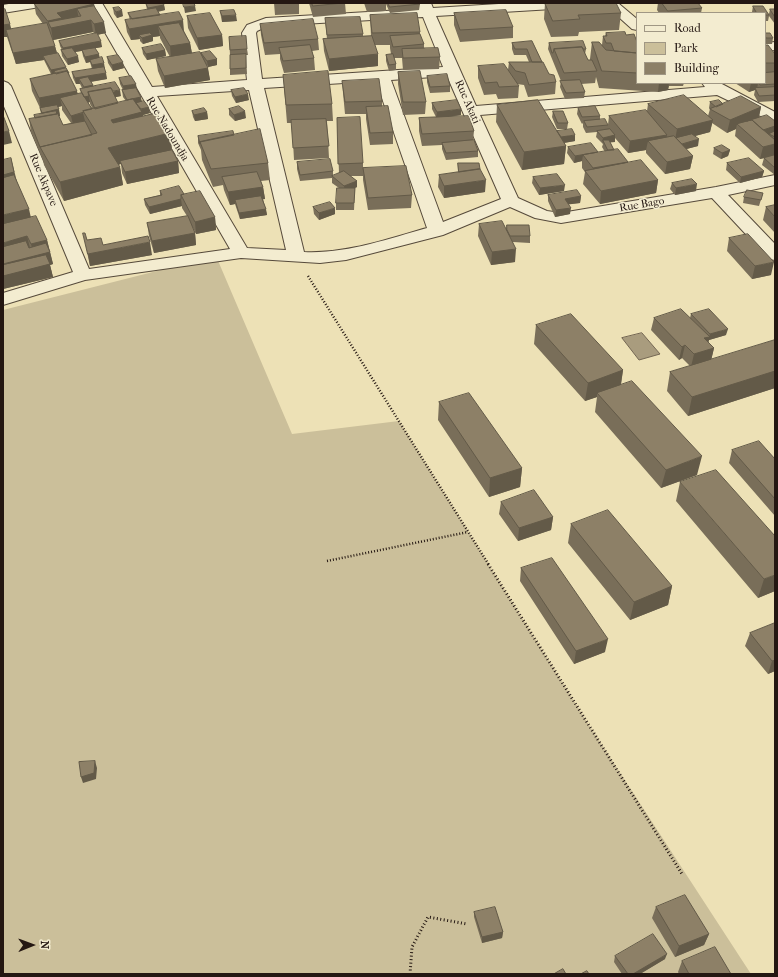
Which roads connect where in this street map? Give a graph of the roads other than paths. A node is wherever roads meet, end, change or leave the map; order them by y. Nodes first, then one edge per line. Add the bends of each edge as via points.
1 (40, 3) edge
2 (95, 3) edge
3 (586, 3) edge
4 (610, 3) edge
5 (427, 8) edge
6 (3, 9) edge
7 (636, 25) edge
8 (452, 71) junction
9 (382, 75) junction
10 (255, 83) junction
11 (3, 86) edge
12 (715, 86) edge
13 (146, 92) junction
14 (471, 111) junction
15 (775, 118) edge
16 (775, 180) edge
17 (716, 192) junction
18 (511, 201) junction
19 (437, 231) junction
20 (241, 253) junction
21 (775, 255) edge
22 (296, 256) junction
23 (83, 274) junction
24 (3, 299) edge

1 - 6 street
2 - 13 street, Rue Nadoundja
3 - 5 street
4 - 7 street
5 - 8 street, Rue Akati
5 - 10 street via 266,22 252,28 249,33
8 - 9 street
8 - 14 street, Rue Akati
9 - 10 street
9 - 19 street
10 - 13 street
10 - 22 street
11 - 23 street, Rue Akpave
12 - 14 street
12 - 15 street
13 - 20 street, Rue Nadoundja
14 - 18 street, Rue Akati
16 - 17 street, Rue Bago
17 - 18 street, Rue Bago via 561,218 539,215
17 - 21 street
18 - 19 street
19 - 22 street via 346,255 320,258
20 - 22 street
20 - 23 street
23 - 24 street

